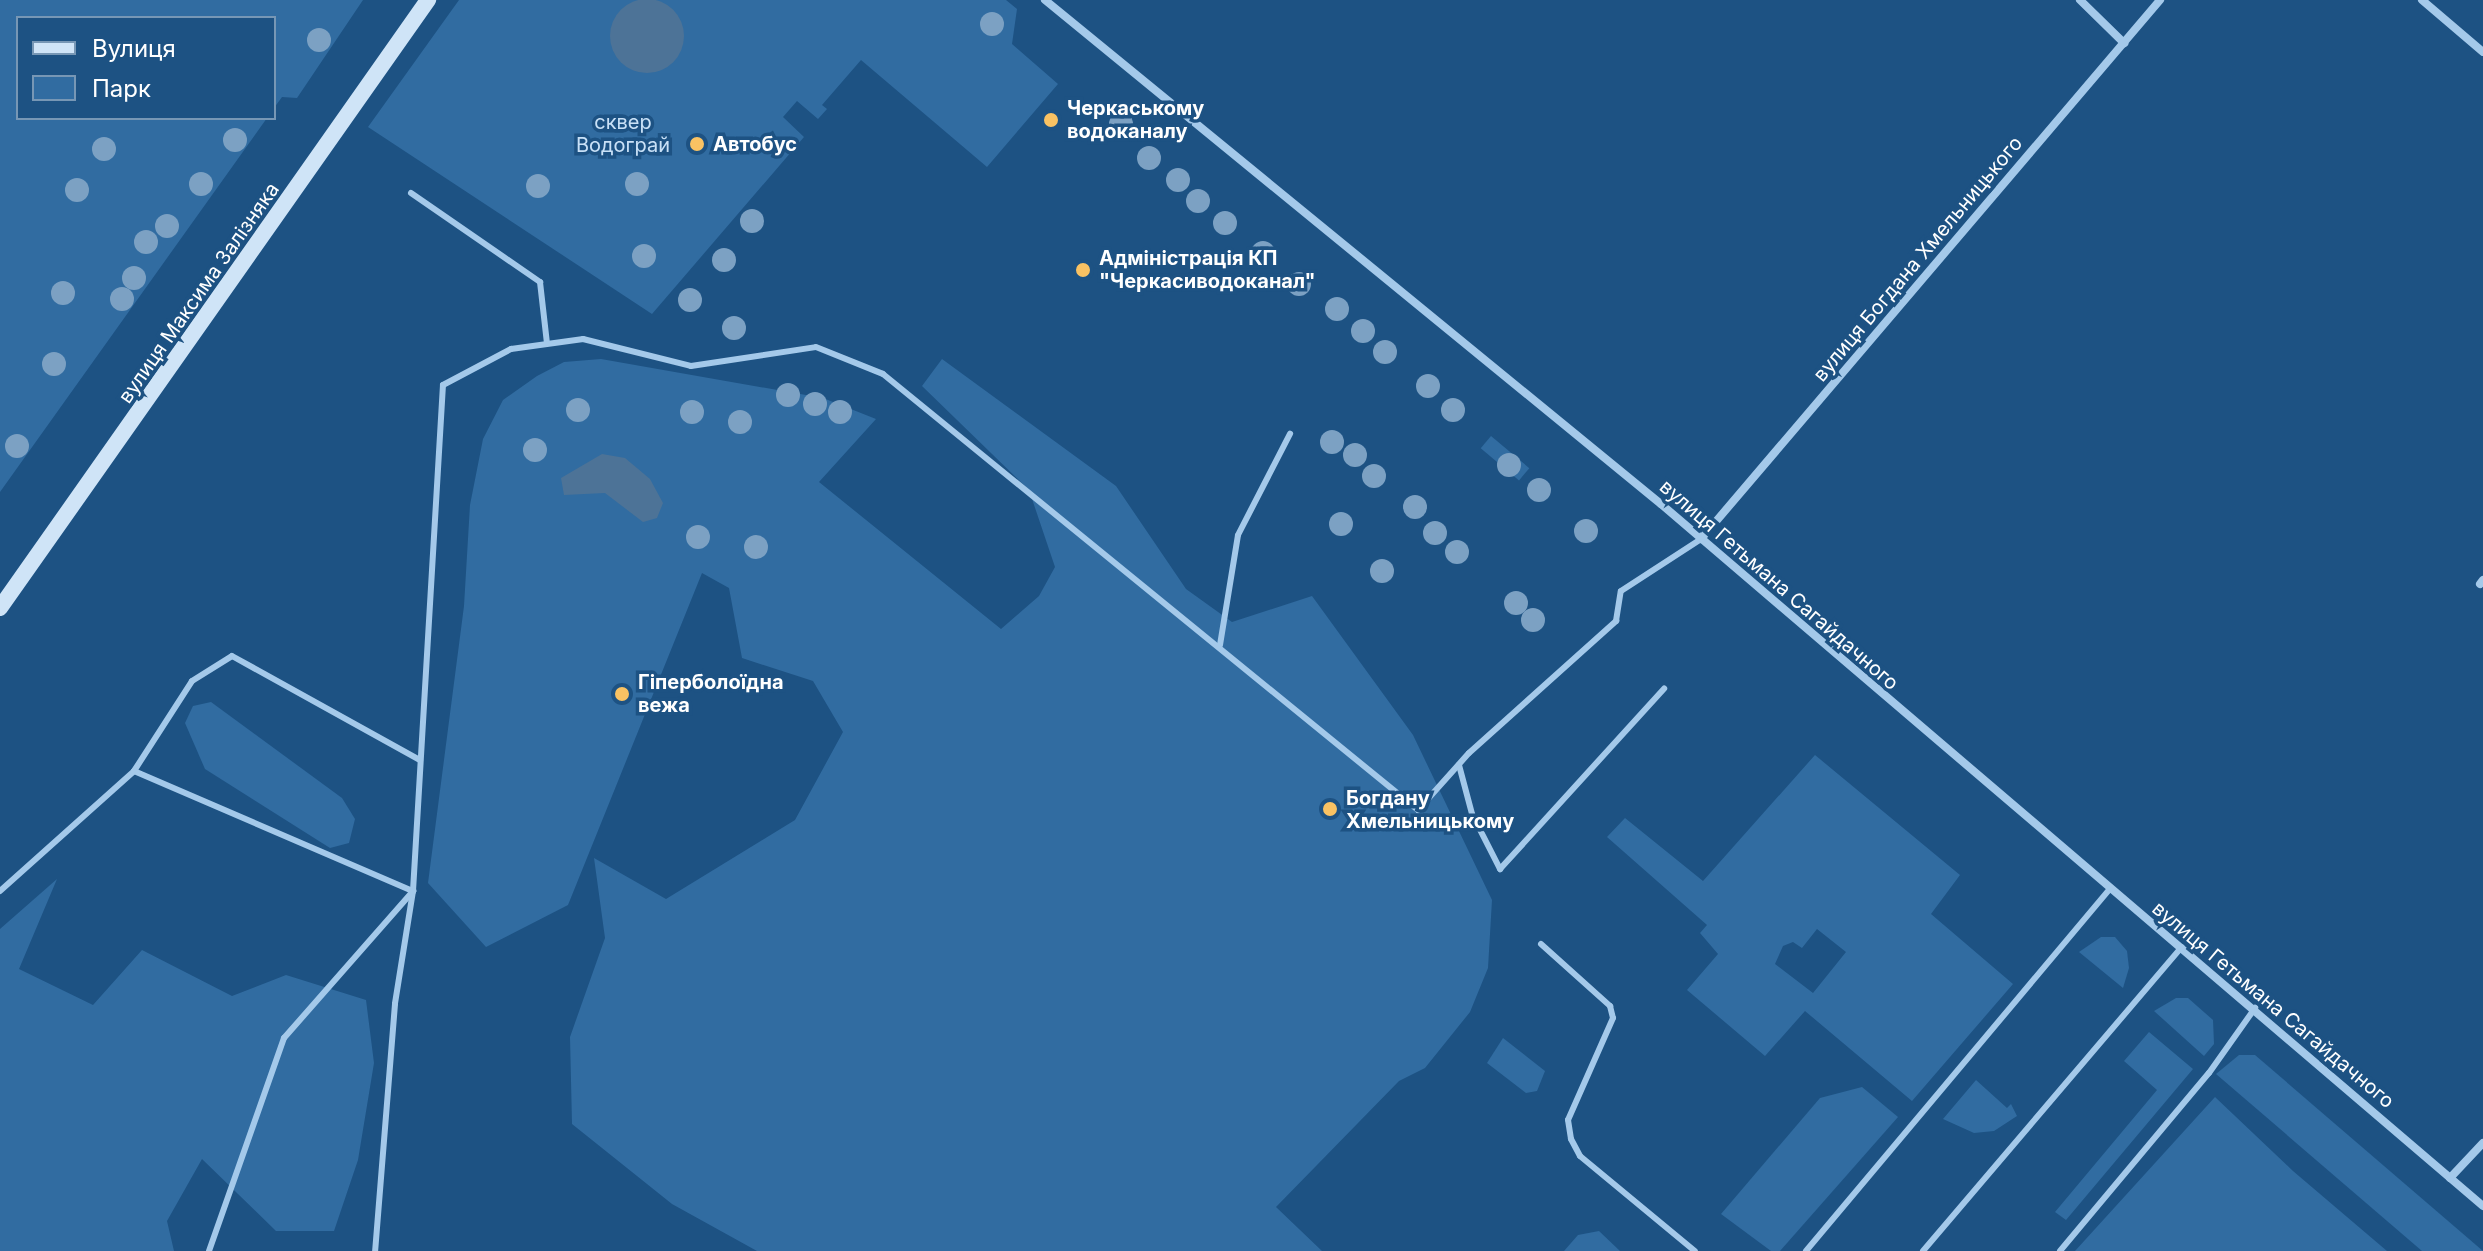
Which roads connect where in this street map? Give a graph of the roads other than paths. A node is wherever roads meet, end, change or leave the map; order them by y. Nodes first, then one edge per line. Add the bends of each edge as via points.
1 (428, 0) edge
2 (1045, 0) edge
3 (2080, 0) edge
4 (2160, 0) edge
5 (2422, 0) edge
6 (2124, 43) junction
7 (2483, 52) edge
8 (411, 193) dead end
9 (547, 343) junction
10 (1290, 434) dead end
11 (1701, 539) junction
12 (0, 608) edge
13 (1220, 645) junction
14 (1664, 689) dead end
15 (420, 760) junction
16 (1459, 765) junction
17 (134, 771) junction
18 (2111, 888) junction
19 (0, 891) edge
20 (413, 891) junction
21 (1541, 944) dead end
22 (2182, 947) junction
23 (2255, 1008) junction
24 (2483, 1143) edge
25 (2450, 1178) junction
26 (2483, 1206) edge
27 (209, 1251) edge
28 (375, 1251) edge
29 (1695, 1251) edge
30 (1806, 1251) edge
31 (1923, 1251) edge
32 (2060, 1251) edge

1 - 12 main road, вулиця Максима Залізняка
2 - 11 street, вулиця Гетьмана Сагайдачного
3 - 6 street
4 - 6 street, вулиця Богдана Хмельницького
5 - 7 street
6 - 11 street, вулиця Богдана Хмельницького
8 - 9 lane via 540,282
9 - 13 lane via 583,339 691,366 816,347 883,374
9 - 15 lane via 511,349 443,385
10 - 13 lane via 1238,535
11 - 16 lane via 1621,591 1616,621
11 - 18 street, вулиця Гетьмана Сагайдачного
13 - 16 lane via 1418,810
14 - 16 lane via 1500,869 1472,814
15 - 17 lane via 232,656 192,681
15 - 20 lane
17 - 19 lane
17 - 20 lane
18 - 22 street, вулиця Гетьмана Сагайдачного
18 - 30 lane
20 - 27 lane via 284,1038
20 - 28 lane via 395,1004
21 - 29 lane via 1610,1006 1613,1018 1568,1120 1571,1139 1580,1156
22 - 23 street, вулиця Гетьмана Сагайдачного
22 - 31 lane
23 - 25 street, вулиця Гетьмана Сагайдачного
23 - 32 lane via 2209,1073
24 - 25 street
25 - 26 street, вулиця Гетьмана Сагайдачного

